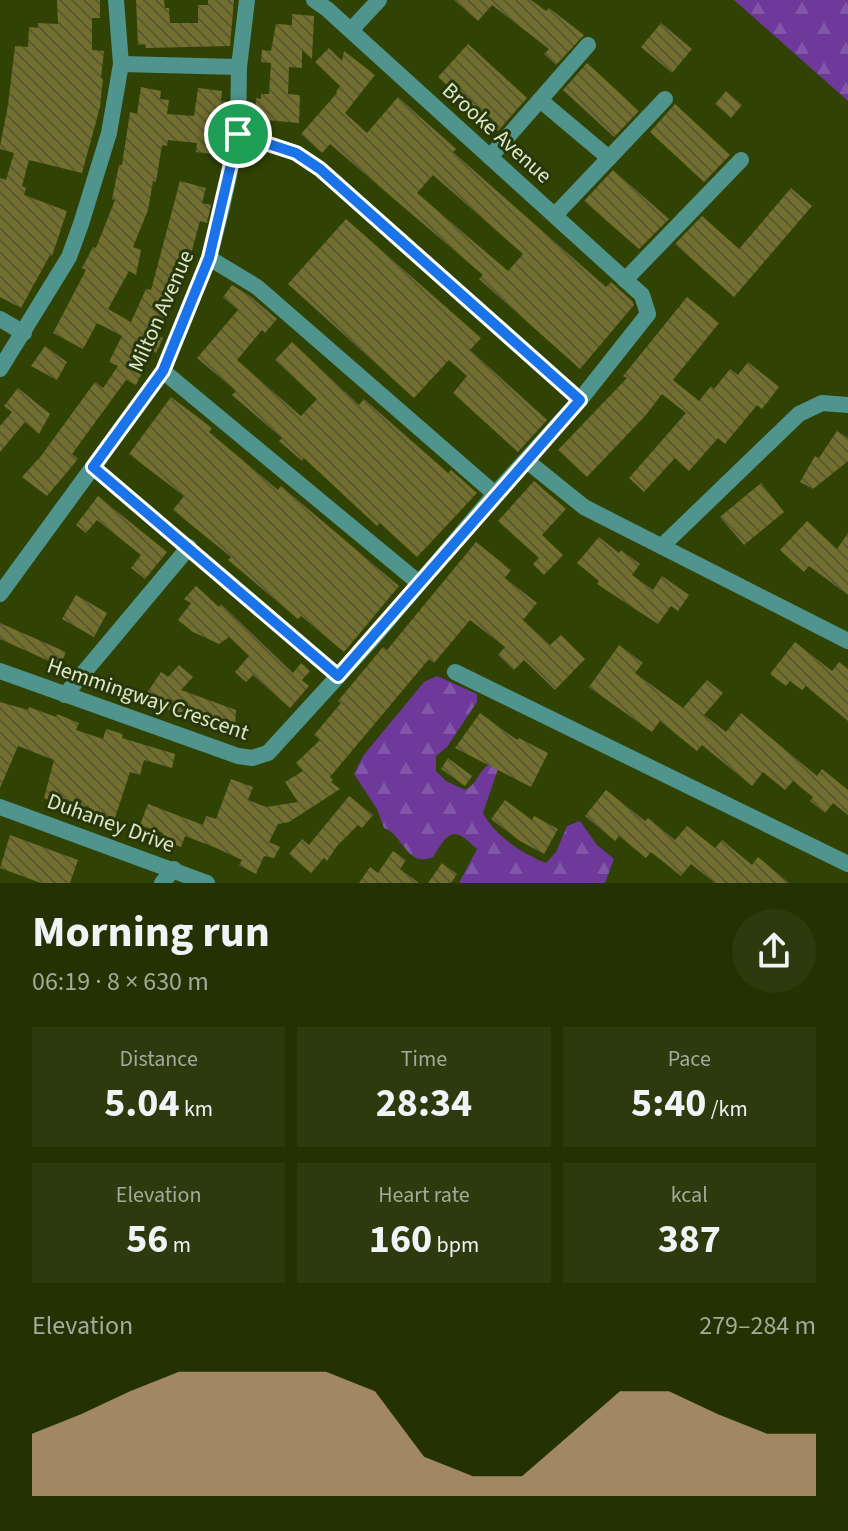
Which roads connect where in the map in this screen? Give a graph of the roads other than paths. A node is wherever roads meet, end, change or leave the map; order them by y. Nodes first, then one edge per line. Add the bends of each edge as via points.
1 (116, 0) edge
2 (247, 0) edge
3 (314, 0) edge
4 (379, 0) edge
5 (351, 30) junction
6 (588, 45) dead end
7 (121, 64) junction
8 (239, 67) junction
9 (665, 99) dead end
10 (540, 100) junction
11 (238, 134) junction
12 (490, 157) junction
13 (609, 158) junction
14 (741, 160) dead end
15 (555, 215) junction
16 (209, 258) junction
17 (625, 280) junction
18 (646, 304) joint
19 (0, 319) edge
20 (24, 333) junction
21 (0, 369) edge
22 (163, 371) junction
23 (580, 400) junction
24 (848, 405) edge
25 (527, 461) junction
26 (93, 467) junction
27 (495, 494) junction
28 (662, 546) junction
29 (189, 547) junction
30 (419, 583) junction
31 (0, 594) edge
32 (848, 641) edge
33 (0, 671) edge
34 (455, 672) dead end
35 (338, 676) junction
36 (65, 695) junction
37 (0, 807) edge
38 (848, 864) edge
39 (174, 869) junction
40 (162, 883) edge
41 (207, 883) edge

1 - 7 street
2 - 8 street, Milton Avenue
3 - 5 street, Brooke Avenue
4 - 5 street
5 - 12 street, Brooke Avenue
6 - 10 street
7 - 8 street
7 - 20 street via 109,133 81,224 69,257
8 - 11 street, Milton Avenue
9 - 13 street
10 - 12 street
10 - 13 street
11 - 16 street, Milton Avenue
11 - 23 street via 296,153 320,169
12 - 15 street, Brooke Avenue
13 - 15 street
14 - 17 street
15 - 17 street, Brooke Avenue
16 - 22 street, Milton Avenue
16 - 27 street via 257,287
17 - 18 street, Brooke Avenue
18 - 23 street, Hemmingway Crescent via 648,314
19 - 20 street
20 - 21 street
22 - 26 street, Milton Avenue
22 - 30 street
23 - 25 street, Hemmingway Crescent
24 - 28 street via 822,403 799,414
25 - 27 street, Hemmingway Crescent
25 - 28 street via 584,507
26 - 29 street
26 - 31 street, Milton Avenue
27 - 30 street, Hemmingway Crescent
28 - 32 street
29 - 35 street
29 - 36 street
30 - 35 street, Hemmingway Crescent
33 - 36 street, Hemmingway Crescent
34 - 38 street
35 - 36 street, Hemmingway Crescent via 268,753 252,758
37 - 39 street, Duhaney Drive
39 - 40 street
39 - 41 street, Duhaney Drive

